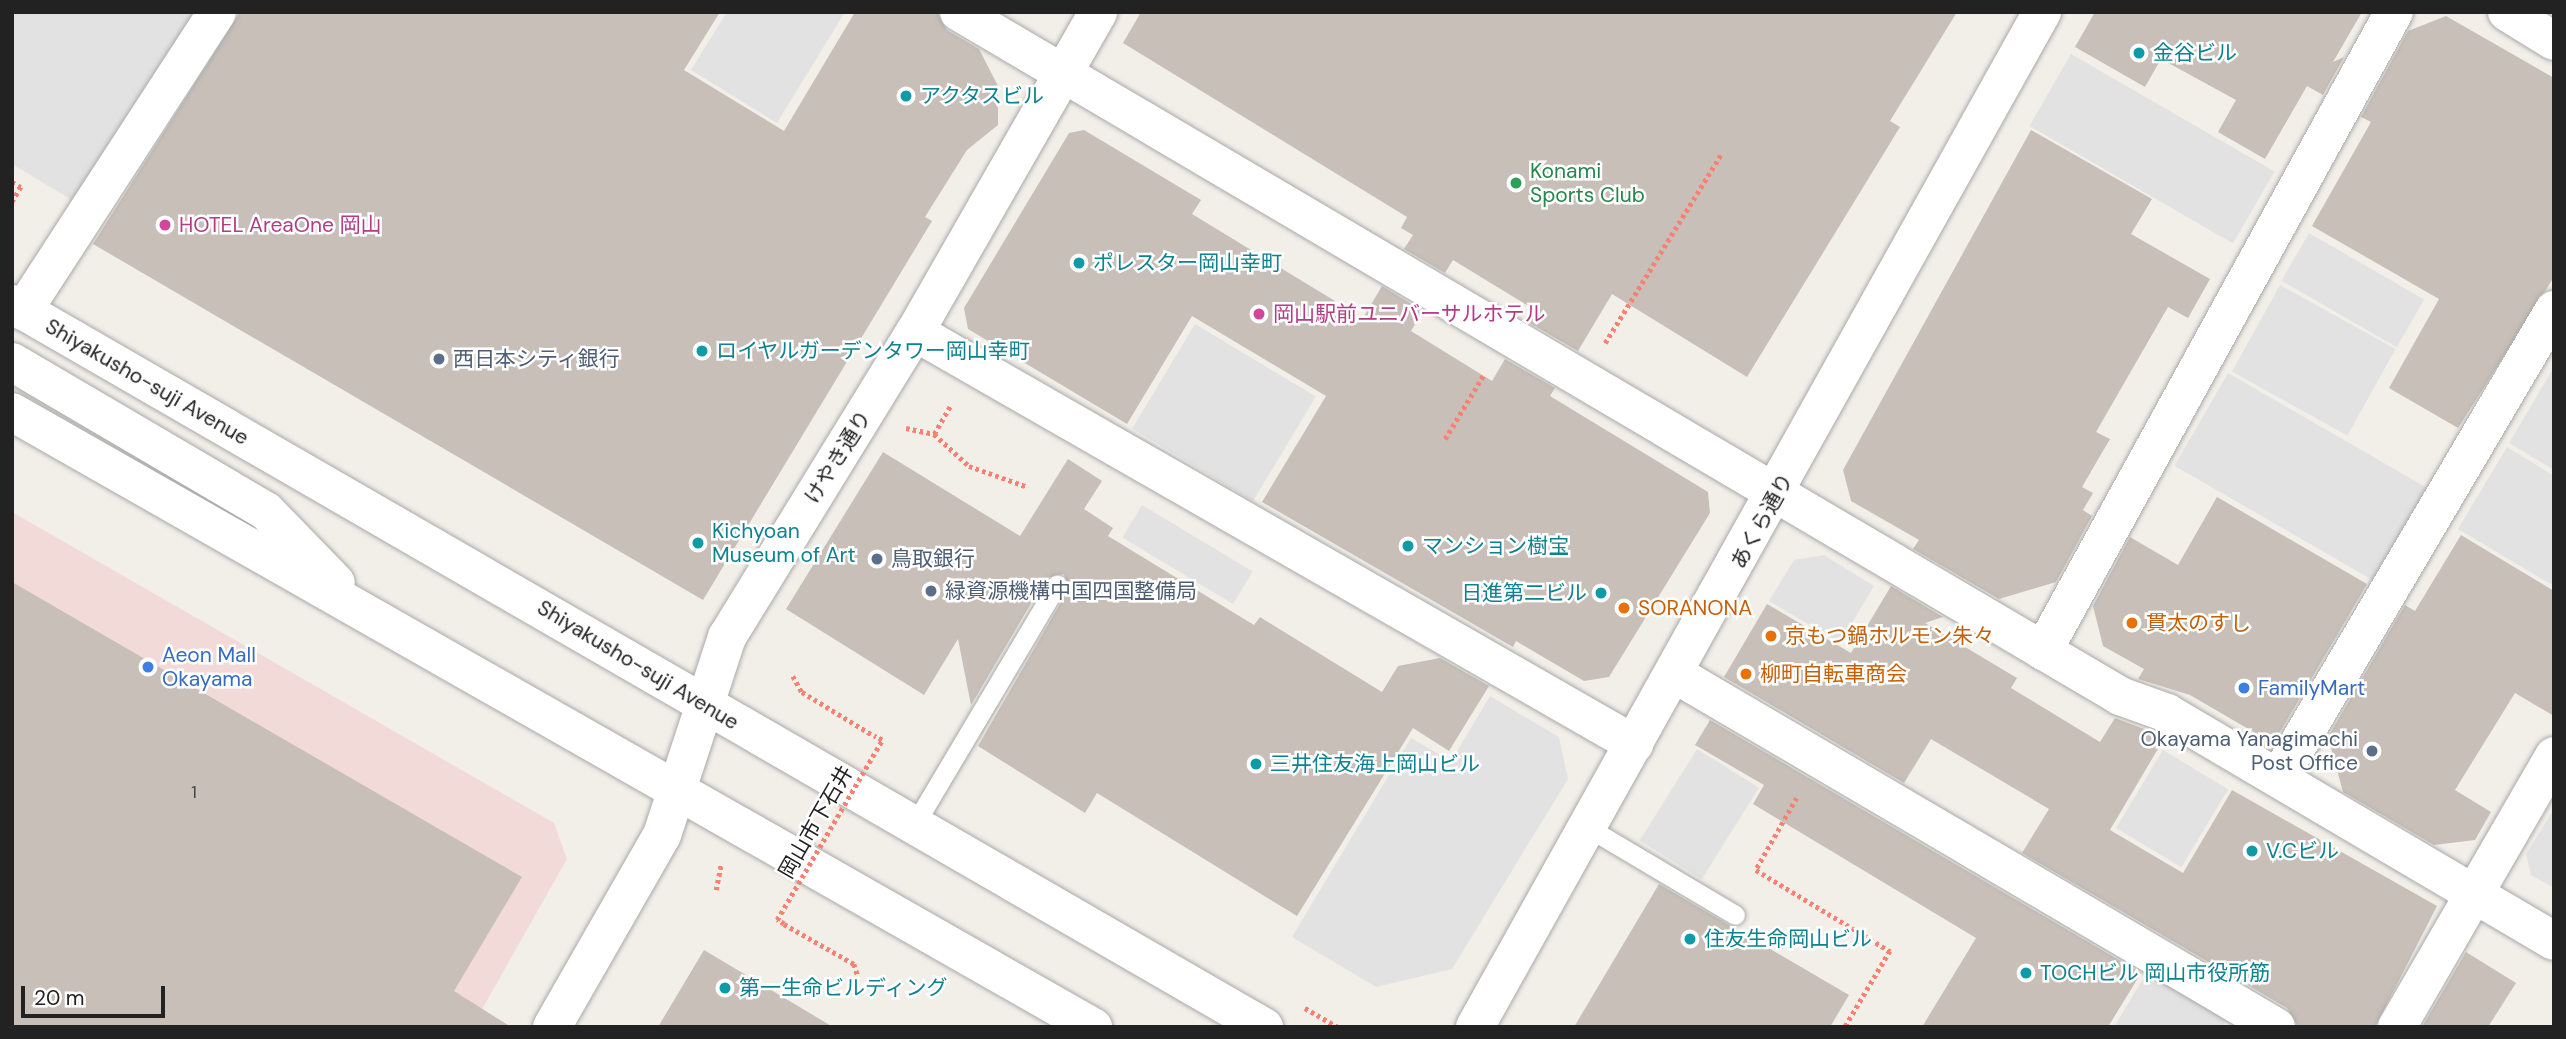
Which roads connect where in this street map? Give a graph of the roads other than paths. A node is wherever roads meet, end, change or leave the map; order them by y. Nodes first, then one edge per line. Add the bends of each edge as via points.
1 (217, 12) edge
2 (959, 12) edge
3 (1098, 12) edge
4 (2042, 12) edge
5 (2395, 12) edge
6 (2507, 12) edge
7 (2554, 41) edge
8 (1062, 73) junction
9 (18, 307) edge
10 (2554, 310) edge
11 (915, 332) junction
12 (12, 362) edge
13 (12, 412) edge
14 (1777, 494) junction
15 (1057, 584) dead end
16 (369, 617) junction
17 (2043, 651) junction
18 (1675, 674) junction
19 (705, 704) junction
20 (1634, 744) junction
21 (2554, 756) edge
22 (2279, 777) junction
23 (677, 791) junction
24 (913, 827) junction
25 (1587, 827) junction
26 (2471, 895) junction
27 (1735, 915) dead end
28 (2554, 941) edge
29 (552, 1027) edge
30 (1093, 1027) edge
31 (1264, 1027) edge
32 (1475, 1027) edge
33 (2276, 1027) edge
34 (2397, 1027) edge

1 - 9 street
2 - 8 street
3 - 8 street, けやき通り
4 - 14 street, あくら通り
5 - 17 street
6 - 7 street
8 - 11 street, けやき通り
8 - 14 street
9 - 19 street, Shiyakusho-suji Avenue
10 - 22 street
11 - 19 street, けやき通り via 727,636
11 - 20 street
12 - 16 street via 266,510
13 - 16 street
14 - 17 street
14 - 18 street, あくら通り
15 - 24 lane
16 - 23 street
17 - 22 street
18 - 20 street, あくら通り
18 - 33 street
19 - 23 street, けやき通り
19 - 24 street, Shiyakusho-suji Avenue
20 - 25 street, あくら通り
21 - 26 street
22 - 26 street
23 - 29 street, けやき通り via 662,835
23 - 30 street
24 - 31 street, Shiyakusho-suji Avenue
25 - 27 lane
25 - 32 street, あくら通り
26 - 28 street
26 - 34 street

